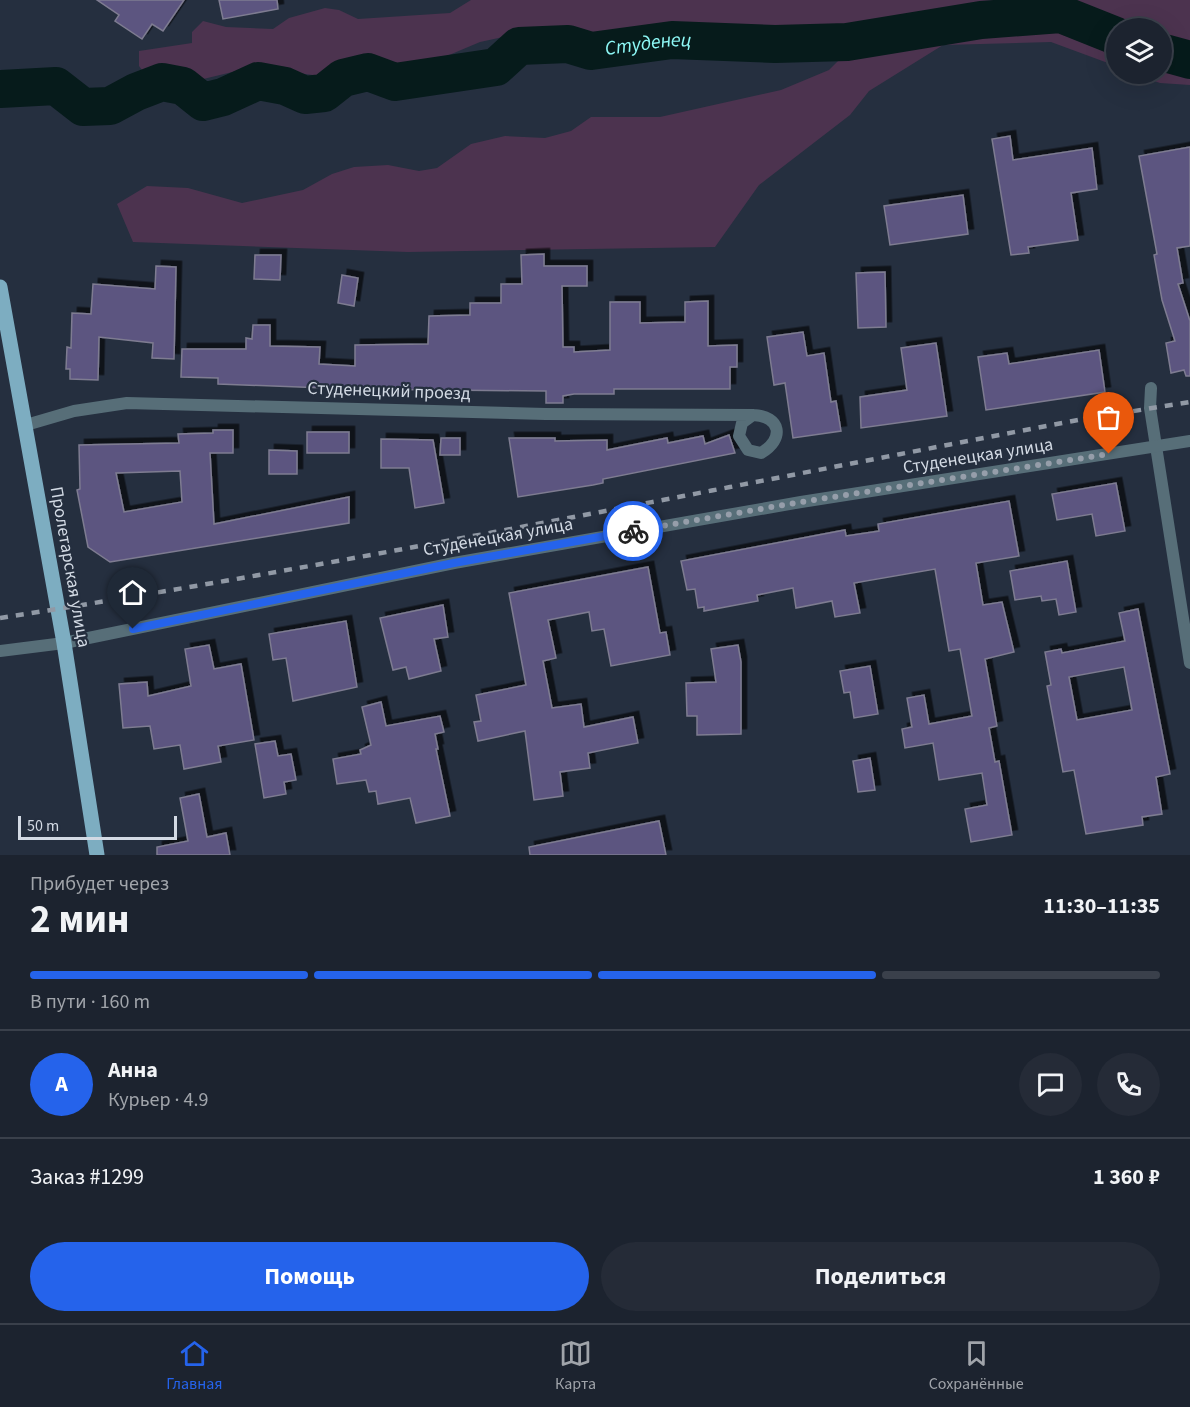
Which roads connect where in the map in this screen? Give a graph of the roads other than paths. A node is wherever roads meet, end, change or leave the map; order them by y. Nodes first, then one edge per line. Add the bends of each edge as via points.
1 (0, 287) edge
2 (1151, 388) dead end
3 (753, 415) dead end
4 (26, 425) junction
5 (1190, 441) edge
6 (1156, 446) junction
7 (64, 643) junction
8 (0, 651) edge
9 (1190, 663) edge
10 (97, 855) edge

1 - 4 main road, Пролетарская улица
2 - 6 street
3 - 4 street, Студенецкий проезд via 127,403 74,411
4 - 7 main road, Пролетарская улица
5 - 6 street, Студенецкая улица
6 - 7 street, Студенецкая улица via 801,502 454,563
6 - 9 street
7 - 8 street, Студенецкая улица
7 - 10 main road, Пролетарская улица

